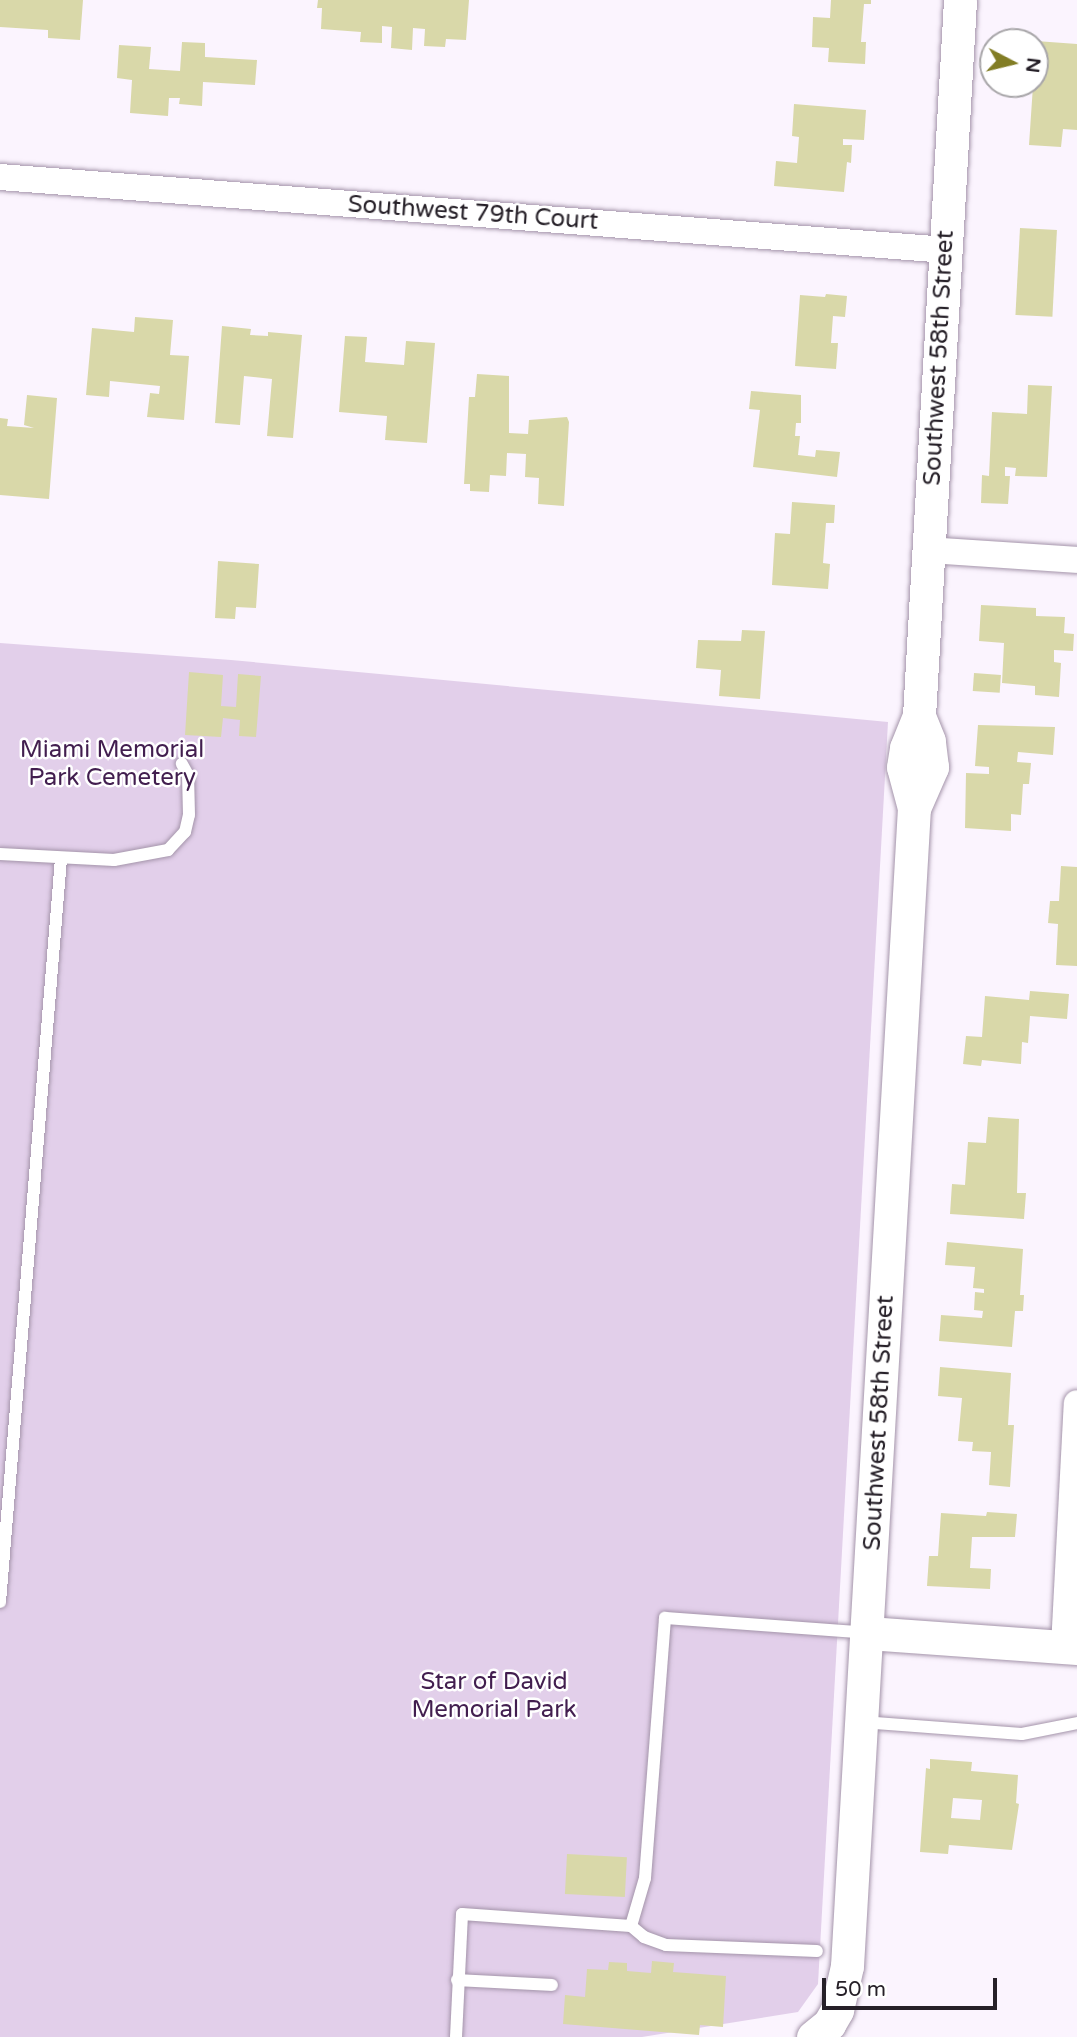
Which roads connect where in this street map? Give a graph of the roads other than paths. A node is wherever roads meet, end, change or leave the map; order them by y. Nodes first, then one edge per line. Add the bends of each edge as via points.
1 (960, 0) edge
2 (0, 177) edge
3 (946, 250) junction
4 (928, 550) junction
5 (1077, 560) edge
6 (183, 764) dead end
7 (0, 855) edge
8 (61, 859) junction
9 (1077, 1403) edge
10 (0, 1602) edge
11 (867, 1633) junction
12 (1070, 1648) edge
13 (861, 1722) junction
14 (1077, 1723) edge
15 (631, 1926) junction
16 (817, 1951) dead end
17 (457, 1980) junction
18 (552, 1985) dead end
19 (817, 2034) edge
20 (456, 2037) edge

1 - 3 street, Southwest 58th Street
2 - 3 street, Southwest 79th Court
3 - 4 street, Southwest 58th Street
4 - 5 street
4 - 11 street, Southwest 58th Street via 919,716 929,741 932,767 914,808
6 - 8 lane via 188,775 189,815 185,832 168,850 114,860
7 - 8 lane
8 - 10 lane
9 - 12 street
11 - 12 street
11 - 13 street, Southwest 58th Street
11 - 15 lane via 665,1618 645,1878
13 - 14 lane via 1022,1734
13 - 19 street, Southwest 58th Street via 845,1980 837,2010
15 - 16 lane via 666,1945
15 - 17 lane via 461,1914
17 - 18 lane
17 - 20 lane

